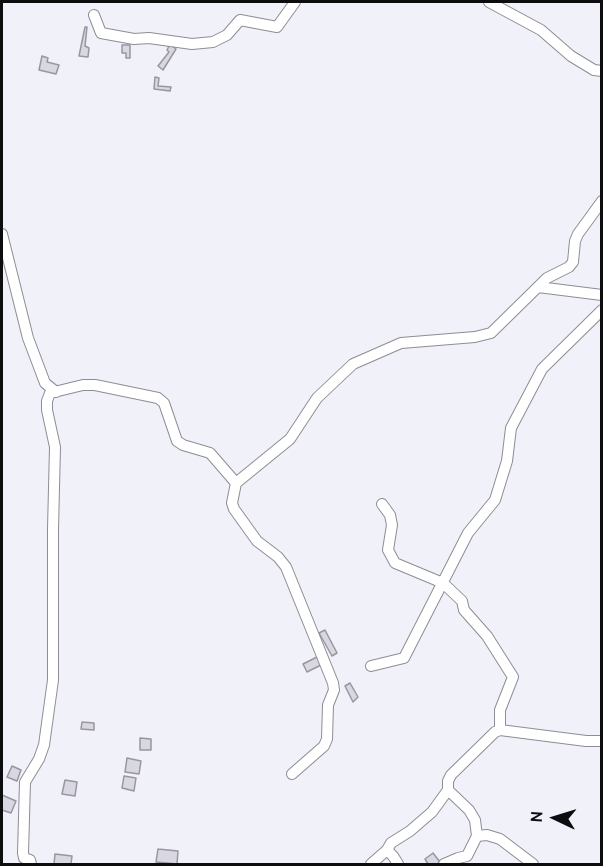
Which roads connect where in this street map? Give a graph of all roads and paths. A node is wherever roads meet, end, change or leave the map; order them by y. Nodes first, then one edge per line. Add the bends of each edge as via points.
1 (295, 2) edge
2 (489, 2) edge
3 (94, 15) dead end
4 (602, 70) edge
5 (602, 201) edge
6 (2, 234) edge
7 (538, 287) junction
8 (602, 295) edge
9 (602, 310) edge
10 (56, 392) junction
11 (236, 483) junction
12 (382, 504) dead end
13 (443, 583) junction
14 (370, 666) dead end
15 (500, 730) junction
16 (602, 741) edge
17 (292, 774) dead end
18 (447, 790) junction
19 (477, 836) junction
20 (387, 850) junction
21 (31, 864) edge
22 (370, 864) edge
23 (398, 864) edge
24 (444, 864) edge
25 (533, 864) edge

1 - 3 street via 276,27 240,20 227,35 213,42 192,44 100,33
2 - 4 street via 541,30 594,70
5 - 7 street via 578,234 573,262
6 - 10 street via 28,338 45,383
7 - 8 street
7 - 11 street via 484,336 401,343 353,364 316,398 290,439
9 - 13 street via 542,369 511,428 507,460 495,500 468,533
10 - 11 street via 95,385 158,398 164,403 177,441 210,453
10 - 21 street via 50,393 47,401 55,447 53,680 44,745 24,787 23,853
11 - 17 street via 234,509 256,540 286,567 333,683 324,746
12 - 13 street via 390,515 388,550 394,563
13 - 14 street via 404,657
13 - 15 street via 462,601 464,610 487,636 513,677 500,710
15 - 16 street
15 - 18 street via 451,775
18 - 19 street via 475,820
18 - 20 street via 432,812
19 - 24 street via 467,856
19 - 25 street via 501,839
20 - 22 street
20 - 23 street

